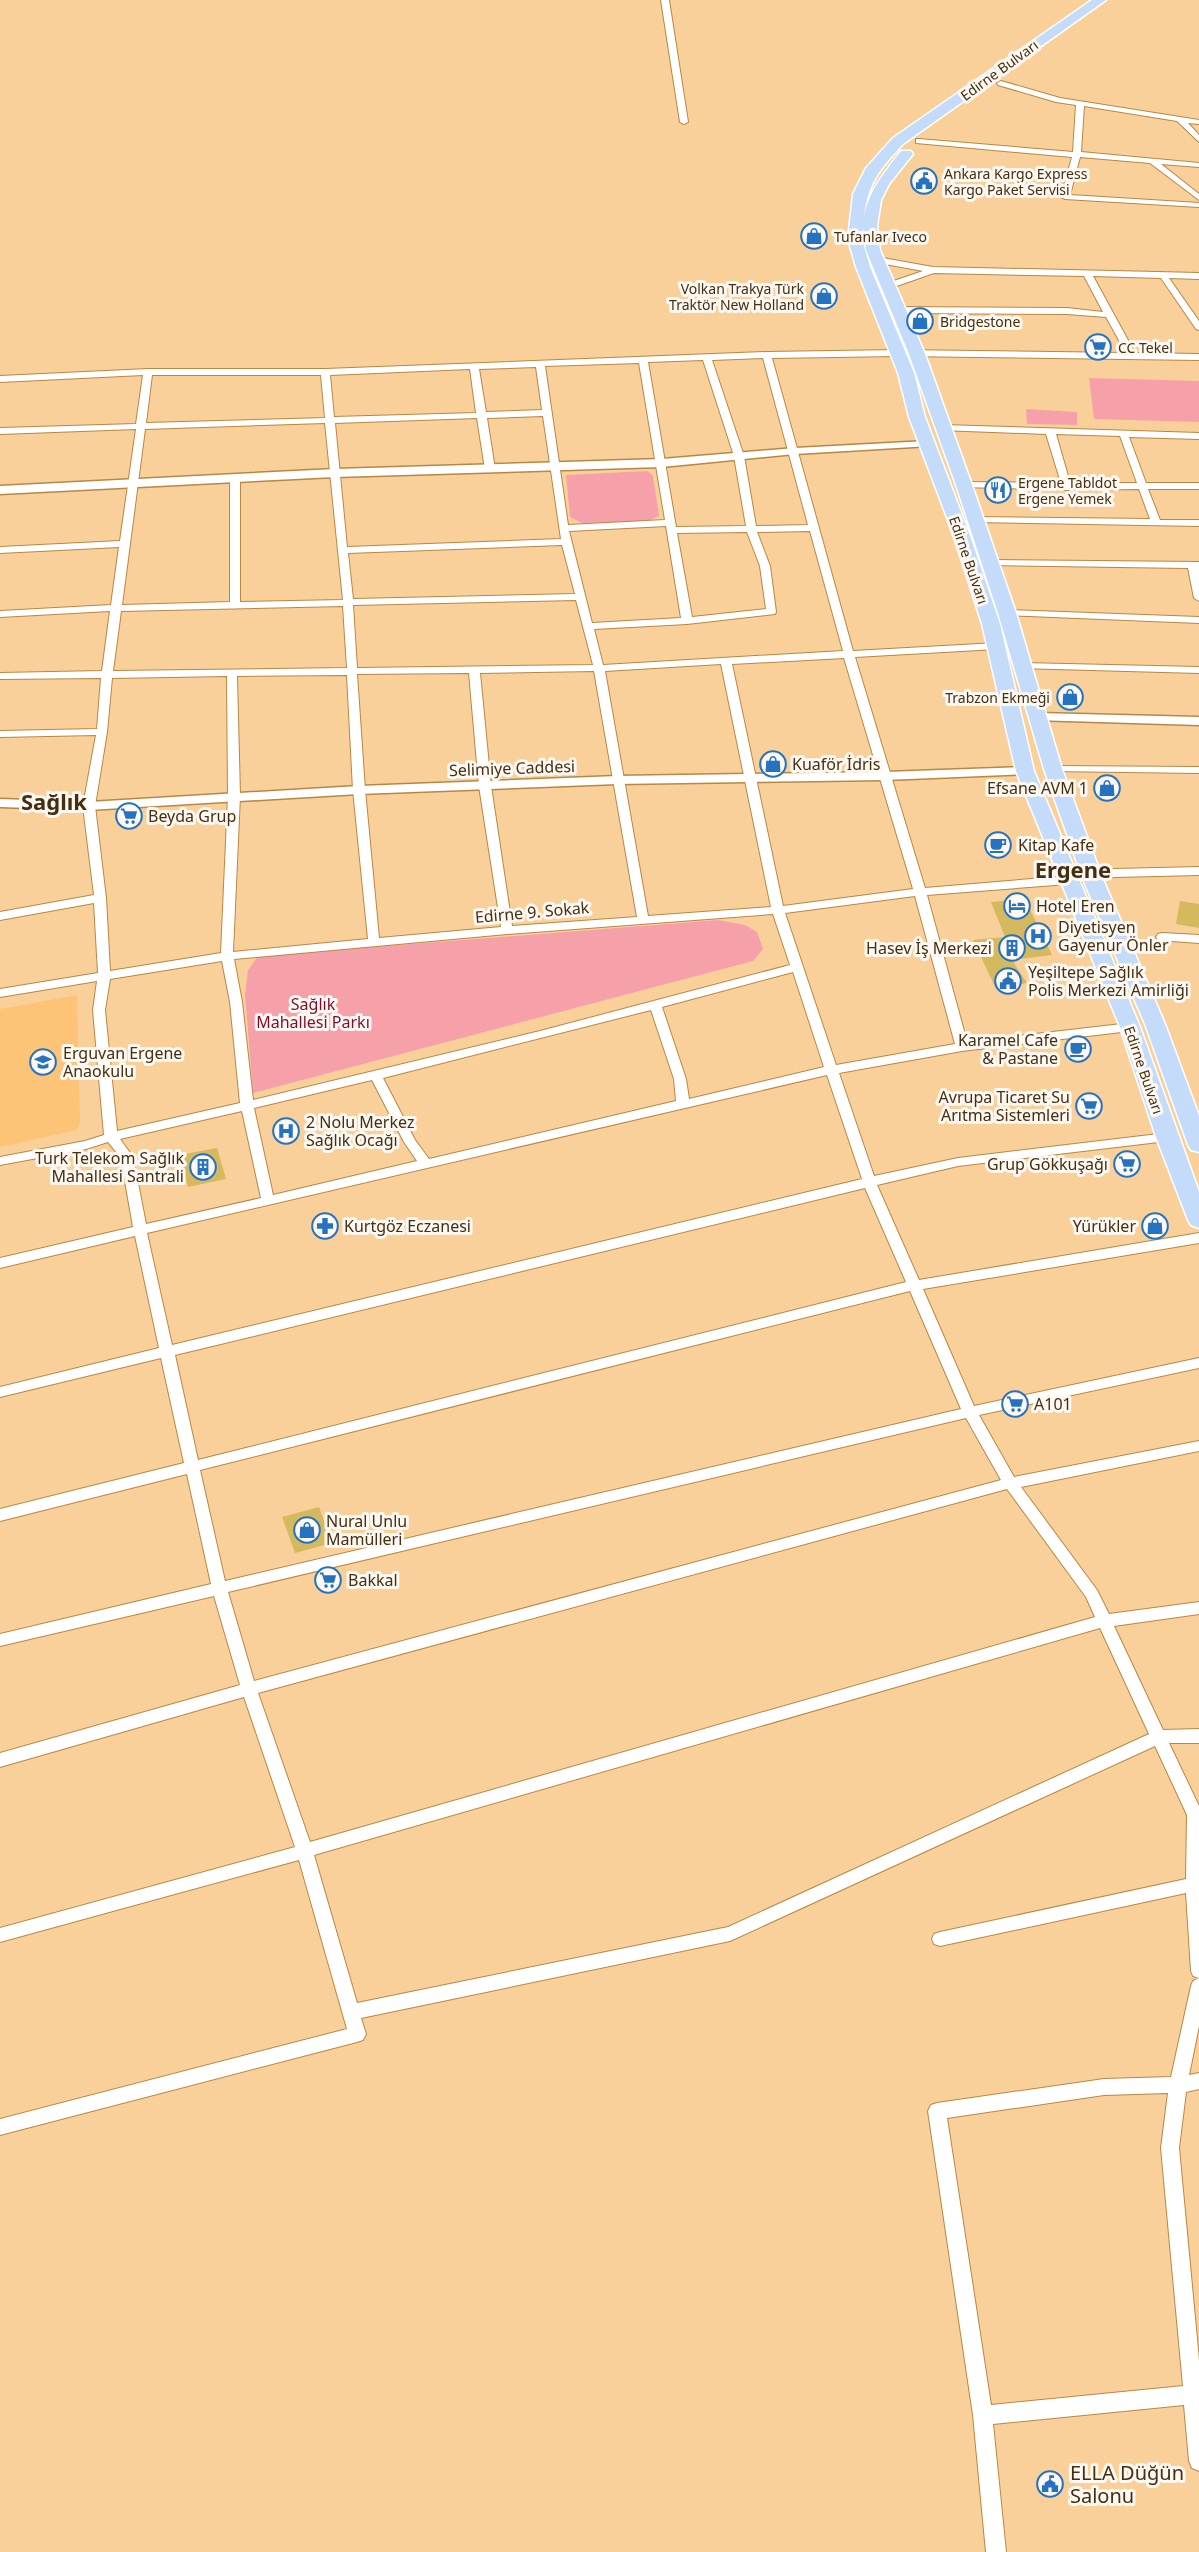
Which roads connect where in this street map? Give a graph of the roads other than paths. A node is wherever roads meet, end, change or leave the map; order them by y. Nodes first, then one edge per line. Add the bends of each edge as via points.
1 (665, 0) edge
2 (1105, 3) edge
3 (1000, 83) junction
4 (1080, 104) junction
5 (1180, 119) junction
6 (684, 122) dead end
7 (1199, 122) edge
8 (1199, 140) edge
9 (919, 141) junction
10 (1077, 154) junction
11 (1152, 161) junction
12 (1199, 165) edge
13 (1199, 198) edge
14 (1199, 206) edge
15 (877, 260) junction
16 (933, 270) junction
17 (1087, 274) junction
18 (1163, 275) junction
19 (1199, 276) edge
20 (888, 286) junction
21 (897, 310) junction
22 (1109, 315) junction
23 (1199, 327) edge
24 (898, 352) junction
25 (917, 354) junction
26 (767, 355) junction
27 (1132, 356) junction
28 (1199, 357) edge
29 (707, 358) junction
30 (643, 360) junction
31 (540, 364) junction
32 (474, 367) junction
33 (148, 372) junction
34 (325, 372) junction
35 (0, 379) edge
36 (548, 413) junction
37 (481, 416) junction
38 (330, 419) junction
39 (141, 426) junction
40 (943, 428) junction
41 (0, 431) edge
42 (1050, 431) junction
43 (1124, 435) junction
44 (1199, 436) edge
45 (927, 444) junction
46 (795, 452) junction
47 (740, 456) junction
48 (662, 463) junction
49 (555, 467) junction
50 (490, 469) junction
51 (335, 473) junction
52 (235, 478) junction
53 (134, 483) junction
54 (964, 485) junction
55 (1144, 486) junction
56 (1199, 486) edge
57 (1067, 487) junction
58 (0, 490) edge
59 (975, 520) junction
60 (1156, 523) junction
61 (1199, 523) edge
62 (670, 526) junction
63 (565, 528) junction
64 (751, 528) junction
65 (815, 528) junction
66 (566, 542) junction
67 (126, 544) junction
68 (0, 550) edge
69 (343, 550) junction
70 (990, 563) junction
71 (1195, 565) edge
72 (579, 597) junction
73 (1199, 598) edge
74 (348, 603) junction
75 (235, 605) junction
76 (118, 608) junction
77 (1007, 613) junction
78 (0, 614) edge
79 (1199, 620) edge
80 (687, 621) junction
81 (588, 626) junction
82 (997, 646) junction
83 (848, 652) junction
84 (726, 661) junction
85 (1022, 666) junction
86 (599, 668) junction
87 (474, 670) junction
88 (1199, 670) edge
89 (354, 671) junction
90 (232, 672) junction
91 (107, 674) junction
92 (0, 675) edge
93 (1038, 717) junction
94 (1199, 721) edge
95 (102, 732) junction
96 (0, 734) edge
97 (1053, 769) junction
98 (1199, 770) edge
99 (1025, 771) junction
100 (749, 776) junction
101 (885, 776) junction
102 (617, 780) junction
103 (486, 786) junction
104 (359, 790) junction
105 (234, 796) junction
106 (0, 803) edge
107 (89, 806) junction
108 (1199, 871) edge
109 (1092, 878) junction
110 (1068, 880) junction
111 (920, 892) junction
112 (100, 898) junction
113 (778, 910) junction
114 (0, 916) edge
115 (643, 919) junction
116 (507, 930) junction
117 (1162, 937) dead end
118 (1199, 939) edge
119 (374, 943) junction
120 (227, 956) junction
121 (796, 967) junction
122 (104, 978) junction
123 (0, 993) edge
124 (656, 1006) junction
125 (1130, 1027) junction
126 (962, 1047) junction
127 (830, 1070) junction
128 (375, 1075) junction
129 (683, 1104) junction
130 (247, 1106) junction
131 (111, 1137) junction
132 (1167, 1137) junction
133 (1198, 1140) edge
134 (0, 1161) edge
135 (426, 1164) junction
136 (869, 1182) junction
137 (268, 1201) junction
138 (1199, 1220) edge
139 (140, 1230) junction
140 (1199, 1238) edge
141 (0, 1263) edge
142 (915, 1285) junction
143 (167, 1351) junction
144 (1199, 1363) edge
145 (0, 1392) edge
146 (970, 1412) junction
147 (1199, 1446) edge
148 (193, 1468) junction
149 (1010, 1482) junction
150 (0, 1515) edge
151 (219, 1587) junction
152 (1199, 1608) edge
153 (1104, 1621) junction
154 (0, 1641) edge
155 (249, 1689) junction
156 (1199, 1736) edge
157 (1158, 1737) junction
158 (0, 1760) edge
159 (305, 1851) junction
160 (1194, 1884) junction
161 (0, 1935) edge
162 (940, 1939) dead end
163 (1199, 1971) edge
164 (1199, 1986) edge
165 (350, 2012) junction
166 (1199, 2081) edge
167 (1178, 2085) junction
168 (0, 2127) edge
169 (1192, 2395) junction
170 (983, 2415) junction
171 (1199, 2461) edge
172 (996, 2552) edge

1 - 6 street
2 - 3 highway, Edirne Bulvarı
2 - 24 highway, Edirne Bulvarı via 912,130 871,171 860,194 855,239
3 - 4 street
3 - 9 highway, Edirne Bulvarı
4 - 5 street
4 - 10 street
5 - 7 street
5 - 8 street
9 - 10 street
9 - 15 highway, Edirne Bulvarı via 898,161 874,200 870,226
10 - 11 street
10 - 14 street via 1065,198
11 - 12 street
11 - 13 street
15 - 16 street
15 - 20 highway, Edirne Bulvarı
16 - 17 street
16 - 20 street
17 - 18 street
17 - 22 street
18 - 19 street
18 - 23 street
20 - 21 highway, Edirne Bulvarı
21 - 22 street via 1067,311
21 - 25 highway, Edirne Bulvarı
22 - 27 street
24 - 25 street
24 - 26 street
24 - 45 highway, Edirne Bulvarı
25 - 27 street
25 - 40 highway, Edirne Bulvarı
26 - 29 street
26 - 46 street
27 - 28 street
29 - 30 street
29 - 47 street
30 - 31 street
30 - 48 street
31 - 32 street
31 - 36 street
32 - 34 street
32 - 37 street
33 - 34 street
33 - 35 street
33 - 39 street
34 - 38 street
36 - 37 street
36 - 49 street
37 - 38 street
37 - 50 street
38 - 39 street
38 - 51 street
39 - 41 street
39 - 53 street
40 - 42 street
40 - 54 highway, Edirne Bulvarı
42 - 43 street
42 - 57 street
43 - 44 street
43 - 55 street
45 - 46 street
45 - 82 highway, Edirne Bulvarı
46 - 47 street
46 - 65 street
47 - 48 street
47 - 64 street
48 - 49 street
48 - 62 street
49 - 50 street
49 - 63 street
50 - 51 street
51 - 52 street
51 - 69 street
52 - 53 street
52 - 75 street
53 - 58 street
53 - 67 street
54 - 57 street
54 - 59 highway, Edirne Bulvarı
55 - 56 street
55 - 57 street
55 - 60 street
59 - 60 street
59 - 70 highway, Edirne Bulvarı
60 - 61 street
62 - 63 street
62 - 64 street
62 - 80 street
63 - 66 street
64 - 65 street
64 - 80 street via 765,566 771,612
65 - 83 street
66 - 69 street
66 - 72 street
67 - 68 street
67 - 76 street
69 - 74 street
70 - 71 street
70 - 77 highway, Edirne Bulvarı
71 - 73 street
72 - 74 street
72 - 81 street
74 - 75 street
74 - 89 street
75 - 76 street
76 - 78 street
76 - 91 street
77 - 79 street
77 - 85 highway, Edirne Bulvarı
80 - 81 street
81 - 86 street
82 - 83 street
82 - 99 highway, Edirne Bulvarı
83 - 84 street
83 - 101 street
84 - 86 street
84 - 100 street
85 - 88 street
85 - 93 highway, Edirne Bulvarı
86 - 87 street
86 - 102 street
87 - 89 street
87 - 103 street
89 - 90 street
89 - 104 street
90 - 91 street
90 - 105 street
91 - 92 street
91 - 95 street
93 - 94 street
93 - 97 highway, Edirne Bulvarı
95 - 96 street
95 - 107 street
97 - 98 street
97 - 109 highway, Edirne Bulvarı
99 - 101 street, Selimiye Caddesi
99 - 110 highway, Edirne Bulvarı
100 - 101 street, Selimiye Caddesi
100 - 102 street, Selimiye Caddesi
100 - 113 street
101 - 111 street
102 - 103 street, Selimiye Caddesi
102 - 115 street
103 - 104 street, Selimiye Caddesi
103 - 116 street
104 - 105 street, Selimiye Caddesi
104 - 119 street
105 - 107 street, Selimiye Caddesi
105 - 120 street
106 - 107 street, Selimiye Caddesi
107 - 112 street
108 - 109 street, Edirne 9. Sokak via 1115,873
109 - 110 street, Edirne 9. Sokak
109 - 133 highway, Edirne Bulvarı via 1155,1024
110 - 111 street, Edirne 9. Sokak
110 - 125 highway, Edirne Bulvarı
111 - 113 street, Edirne 9. Sokak
111 - 126 street
112 - 114 street
112 - 122 street
113 - 115 street, Edirne 9. Sokak
113 - 121 street
115 - 116 street, Edirne 9. Sokak
116 - 119 street, Edirne 9. Sokak
117 - 118 street
119 - 120 street, Edirne 9. Sokak
120 - 122 street, Edirne 9. Sokak
120 - 130 street
121 - 124 street
121 - 127 street
122 - 123 street, Edirne 9. Sokak
122 - 131 street via 99,1010
124 - 128 street
124 - 129 street via 680,1079
125 - 126 street
125 - 132 highway, Edirne Bulvarı
126 - 127 street
127 - 129 street
127 - 136 street
128 - 130 street
128 - 135 street
129 - 135 street
130 - 131 street
130 - 137 street
131 - 134 street
131 - 139 street via 127,1157
132 - 136 street via 958,1162
132 - 138 highway, Edirne Bulvarı
135 - 137 street
136 - 142 street
136 - 143 street
137 - 139 street
139 - 141 street
139 - 143 street
140 - 142 street
142 - 146 street
142 - 148 street
143 - 145 street
143 - 148 street
144 - 146 street
146 - 149 street
146 - 151 street
147 - 149 street
148 - 150 street
148 - 151 street
149 - 153 street via 1092,1594
149 - 155 street
151 - 154 street
151 - 155 street
152 - 153 street
153 - 157 street
153 - 159 street
155 - 158 street
155 - 159 street
156 - 157 street
157 - 160 street via 1195,1815
157 - 165 street via 730,1934
159 - 161 street
159 - 165 street
160 - 162 street
160 - 163 street
164 - 167 street
165 - 168 street via 357,2034
166 - 167 street
167 - 169 street via 1170,2148
167 - 170 street via 1104,2087 937,2111
169 - 170 street
169 - 171 street
170 - 172 street

